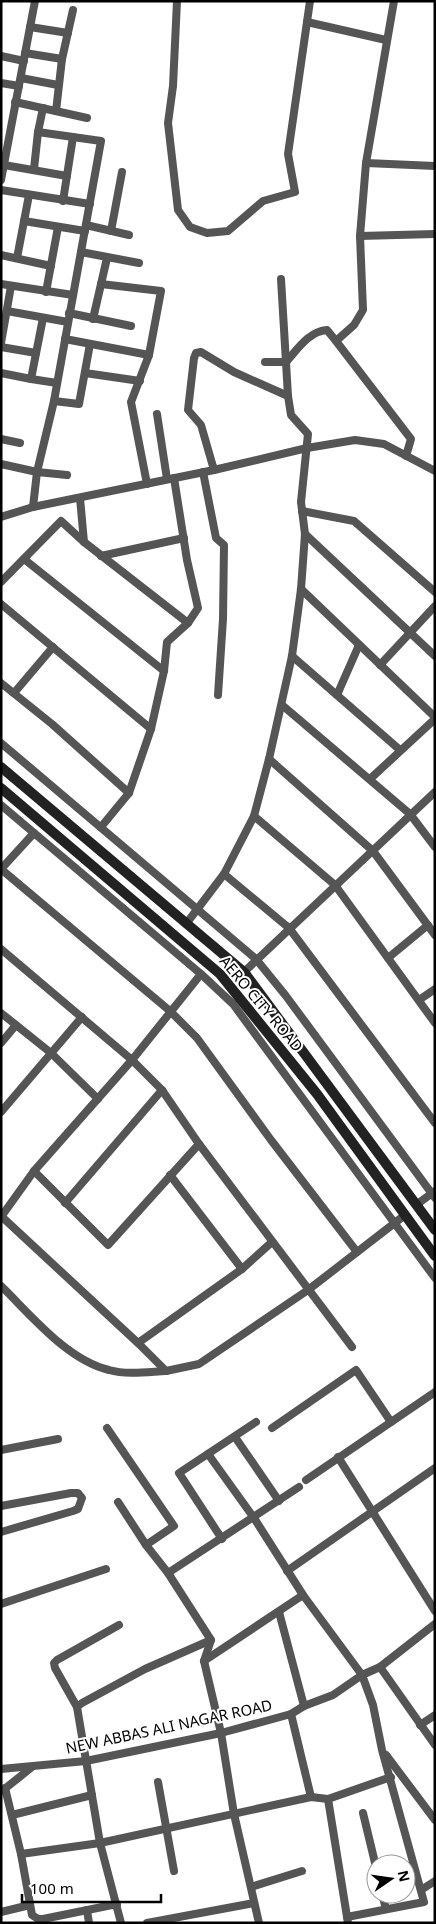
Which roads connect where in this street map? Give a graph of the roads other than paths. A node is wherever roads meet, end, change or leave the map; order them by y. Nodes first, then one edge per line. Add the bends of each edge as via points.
1 (35, 1) edge
2 (177, 1) edge
3 (310, 1) edge
4 (394, 1) edge
5 (73, 10) dead end
6 (307, 22) junction
7 (30, 27) junction
8 (68, 33) junction
9 (386, 40) junction
10 (1, 56) edge
11 (25, 57) junction
12 (62, 59) junction
13 (20, 82) junction
14 (1, 83) edge
15 (58, 86) junction
16 (15, 102) junction
17 (43, 108) junction
18 (56, 111) junction
19 (87, 118) dead end
20 (38, 132) junction
21 (74, 137) junction
22 (4, 150) edge
23 (366, 163) junction
24 (4, 165) junction
25 (435, 166) edge
26 (34, 169) junction
27 (122, 172) dead end
28 (67, 176) junction
29 (1, 178) edge
30 (1, 190) edge
31 (29, 195) junction
32 (63, 201) junction
33 (90, 204) junction
34 (24, 221) junction
35 (58, 227) junction
36 (85, 228) junction
37 (111, 231) junction
38 (435, 234) edge
39 (129, 235) dead end
40 (360, 236) junction
41 (81, 252) junction
42 (1, 255) edge
43 (17, 258) junction
44 (107, 258) junction
45 (139, 263) dead end
46 (51, 266) junction
47 (281, 279) dead end
48 (1, 284) edge
49 (101, 284) junction
50 (11, 286) junction
51 (46, 292) junction
52 (73, 295) junction
53 (7, 311) junction
54 (69, 313) junction
55 (43, 318) junction
56 (94, 319) junction
57 (68, 322) junction
58 (131, 326) dead end
59 (65, 339) junction
60 (336, 341) junction
61 (1, 343) edge
62 (90, 344) junction
63 (1, 347) edge
64 (36, 353) junction
65 (149, 355) junction
66 (265, 362) dead end
67 (286, 362) junction
68 (1, 373) edge
69 (85, 373) junction
70 (31, 379) junction
71 (140, 381) junction
72 (57, 382) junction
73 (288, 396) junction
74 (54, 401) junction
75 (157, 414) dead end
76 (1, 439) edge
77 (20, 443) dead end
78 (307, 448) junction
79 (406, 456) junction
80 (1, 464) edge
81 (214, 470) junction
82 (435, 471) edge
83 (38, 472) junction
84 (203, 472) junction
85 (67, 475) dead end
86 (170, 479) junction
87 (146, 484) junction
88 (80, 498) junction
89 (33, 507) junction
90 (302, 511) junction
91 (1, 518) edge
92 (305, 534) junction
93 (184, 538) junction
94 (84, 542) junction
95 (101, 556) junction
96 (24, 559) junction
97 (1, 582) edge
98 (301, 588) junction
99 (435, 592) edge
100 (1, 604) edge
101 (435, 606) edge
102 (188, 624) junction
103 (409, 633) junction
104 (359, 645) junction
105 (53, 647) junction
106 (292, 656) junction
107 (435, 656) edge
108 (380, 665) junction
109 (164, 671) junction
110 (1, 683) edge
111 (14, 693) junction
112 (218, 695) dead end
113 (337, 695) junction
114 (282, 705) junction
115 (435, 718) edge
116 (151, 730) junction
117 (1, 743) edge
118 (400, 750) junction
119 (269, 759) junction
120 (1, 767) edge
121 (370, 779) junction
122 (1, 788) edge
123 (129, 792) junction
124 (435, 792) edge
125 (1, 805) edge
126 (55, 812) junction
127 (410, 814) junction
128 (254, 816) junction
129 (43, 823) junction
130 (101, 827) junction
131 (34, 833) junction
132 (435, 847) edge
133 (373, 851) junction
134 (224, 874) junction
135 (335, 885) junction
136 (197, 909) junction
137 (186, 924) junction
138 (428, 925) junction
139 (289, 928) junction
140 (435, 935) edge
141 (1, 949) edge
142 (388, 958) junction
143 (256, 960) junction
144 (244, 972) junction
145 (201, 974) junction
146 (435, 988) edge
147 (419, 1000) junction
148 (170, 1011) junction
149 (1, 1013) edge
150 (82, 1017) junction
151 (435, 1022) edge
152 (16, 1025) junction
153 (1, 1043) edge
154 (51, 1053) junction
155 (132, 1060) junction
156 (162, 1090) junction
157 (98, 1099) junction
158 (1, 1112) edge
159 (435, 1123) edge
160 (199, 1144) junction
161 (34, 1171) junction
162 (170, 1176) junction
163 (434, 1194) edge
164 (65, 1203) junction
165 (416, 1205) junction
166 (405, 1215) junction
167 (1, 1216) edge
168 (395, 1223) junction
169 (435, 1230) edge
170 (272, 1242) junction
171 (357, 1252) junction
172 (435, 1256) edge
173 (242, 1269) junction
174 (435, 1278) edge
175 (1, 1286) edge
176 (308, 1290) junction
177 (138, 1343) junction
178 (352, 1347) dead end
179 (166, 1371) junction
180 (435, 1392) edge
181 (256, 1422) dead end
182 (391, 1422) junction
183 (107, 1428) dead end
184 (272, 1428) dead end
185 (235, 1436) junction
186 (58, 1439) dead end
187 (1, 1450) edge
188 (208, 1454) junction
189 (338, 1457) junction
190 (435, 1468) edge
191 (306, 1480) dead end
192 (300, 1487) dead end
193 (279, 1501) junction
194 (118, 1502) dead end
195 (1, 1506) edge
196 (372, 1510) junction
197 (254, 1518) junction
198 (1, 1532) edge
199 (222, 1539) junction
200 (146, 1545) junction
201 (106, 1569) dead end
202 (287, 1571) junction
203 (168, 1573) junction
204 (303, 1595) junction
205 (1, 1604) edge
206 (435, 1611) edge
207 (279, 1612) junction
208 (435, 1624) edge
209 (119, 1625) dead end
210 (211, 1640) junction
211 (204, 1661) junction
212 (380, 1667) junction
213 (362, 1675) junction
214 (304, 1706) junction
215 (77, 1707) junction
216 (291, 1714) junction
217 (435, 1715) edge
218 (420, 1725) junction
219 (221, 1733) junction
220 (435, 1745) edge
221 (382, 1750) junction
222 (86, 1761) junction
223 (32, 1767) junction
224 (1, 1769) edge
225 (391, 1777) junction
226 (158, 1782) dead end
227 (3, 1790) edge
228 (92, 1795) junction
229 (311, 1797) junction
230 (328, 1799) junction
231 (363, 1813) dead end
232 (234, 1814) junction
233 (12, 1815) junction
234 (435, 1820) edge
235 (166, 1828) junction
236 (100, 1843) junction
237 (21, 1854) junction
238 (373, 1854) edge
239 (174, 1871) dead end
240 (302, 1871) dead end
241 (434, 1884) edge
242 (251, 1887) junction
243 (421, 1890) junction
244 (254, 1903) junction
245 (117, 1904) junction
246 (384, 1904) edge
247 (30, 1905) junction
248 (87, 1910) junction
249 (386, 1910) junction
250 (1, 1912) edge
251 (51, 1920) edge
252 (348, 1920) edge
253 (89, 1923) edge
254 (121, 1923) edge
255 (147, 1923) edge
256 (259, 1923) edge

1 - 7 street
2 - 6 street via 168,123 173,174 178,210 190,227 207,233 228,231 263,201 296,192 288,154
3 - 6 street
4 - 9 street
5 - 8 street
6 - 9 street
7 - 8 street
7 - 11 street
8 - 12 street
9 - 23 street
10 - 11 street
11 - 12 street
11 - 13 street
12 - 15 street
13 - 14 street
13 - 15 street
13 - 16 street
15 - 18 street
16 - 17 street
16 - 22 street
17 - 18 street
17 - 20 street
18 - 19 street
20 - 21 street
20 - 26 street
21 - 28 street
21 - 33 street via 101,141
22 - 24 street
23 - 25 street
23 - 40 street
24 - 26 street
24 - 29 street
26 - 28 street
27 - 37 street
28 - 32 street
30 - 31 street
31 - 32 street
31 - 34 street
32 - 33 street
33 - 36 street
34 - 35 street
34 - 43 street
35 - 36 street
35 - 46 street
36 - 37 street
36 - 41 street
37 - 39 street
38 - 40 street
40 - 60 street via 363,310 354,325
41 - 44 street
41 - 52 street
42 - 43 street
43 - 46 street
44 - 45 street
44 - 49 street
46 - 51 street
47 - 67 street
48 - 50 street
49 - 56 street
49 - 65 street via 161,291
50 - 51 street
50 - 53 street
51 - 52 street
52 - 54 street
53 - 55 street
53 - 61 street
54 - 56 street
54 - 57 street
55 - 57 street
55 - 64 street
56 - 58 street
57 - 59 street
59 - 62 street
59 - 72 street
60 - 67 street via 327,330 323,330 311,336
60 - 79 street via 411,439
62 - 65 street
62 - 69 street
63 - 64 street
64 - 70 street
65 - 71 street
66 - 67 street
67 - 73 street
68 - 70 street
69 - 71 street
69 - 74 street via 80,404
70 - 72 street
71 - 87 street via 131,402
72 - 74 street
73 - 78 street via 291,415 308,434
73 - 81 street via 234,372 201,352 196,353 188,410 201,425
74 - 83 street
75 - 86 street
76 - 77 street
78 - 79 street via 356,440 384,444
78 - 81 street
78 - 90 street
79 - 82 street
80 - 83 street
81 - 84 street
83 - 85 street
83 - 89 street
84 - 86 street
84 - 112 street via 216,538 224,545
86 - 87 street
86 - 93 street
87 - 88 street
88 - 89 street
88 - 94 street
89 - 91 street
90 - 92 street
90 - 99 street via 354,521
92 - 98 street
92 - 103 street
93 - 95 street
93 - 102 street via 198,608
94 - 95 street
94 - 96 street via 61,521
95 - 102 street
96 - 97 street
96 - 109 street
98 - 104 street
98 - 106 street
100 - 105 street
101 - 103 street
102 - 109 street via 167,642
103 - 107 street
103 - 108 street
104 - 108 street
104 - 113 street
105 - 111 street
105 - 116 street
106 - 113 street
106 - 114 street
108 - 115 street
109 - 116 street
110 - 111 street
111 - 123 street
113 - 118 street
114 - 119 street
114 - 121 street
115 - 118 street
116 - 123 street
117 - 130 street
118 - 121 street
119 - 128 street
119 - 133 street
120 - 126 street, AERO CITY ROAD
121 - 127 street
122 - 129 street, AERO CITY ROAD
123 - 130 street
124 - 127 street
125 - 131 street
126 - 129 street
126 - 137 street, AERO CITY ROAD
127 - 132 street
127 - 133 street
128 - 134 street
128 - 135 street
129 - 166 street, AERO CITY ROAD via 220,974 317,1094
130 - 136 street
131 - 145 street
131 - 148 street via 1,869
133 - 135 street
133 - 138 street
134 - 136 street
134 - 139 street
135 - 139 street
135 - 142 street
136 - 137 street
136 - 143 street
137 - 144 street, AERO CITY ROAD
138 - 140 street
138 - 142 street
139 - 143 street
139 - 159 street
141 - 150 street
142 - 147 street
143 - 144 street
143 - 163 street
144 - 165 street, AERO CITY ROAD
145 - 148 street
145 - 168 street via 233,1004
146 - 147 street
147 - 151 street
148 - 155 street
148 - 171 street via 197,1038
149 - 152 street
150 - 154 street
150 - 155 street
152 - 153 street
152 - 154 street
154 - 157 street
154 - 158 street
155 - 156 street
155 - 157 street
156 - 160 street
156 - 164 street
157 - 161 street
160 - 162 street
160 - 170 street
161 - 164 street
161 - 167 street
162 - 164 street via 108,1245
162 - 173 street
163 - 165 street
165 - 169 street, AERO CITY ROAD
166 - 168 street
166 - 172 street, AERO CITY ROAD
167 - 177 street
168 - 171 street
168 - 174 street
170 - 173 street
170 - 176 street
171 - 176 street
173 - 177 street
175 - 179 street via 59,1342 85,1361 117,1371
176 - 178 street
176 - 179 street via 199,1364
177 - 179 street
180 - 182 street
181 - 185 street
182 - 184 street via 356,1370
182 - 189 street
183 - 200 street via 174,1526
185 - 188 street
185 - 193 street
186 - 187 street
188 - 197 street
188 - 199 street via 179,1473
189 - 191 street
189 - 196 street
190 - 196 street
192 - 193 street
193 - 197 street
194 - 200 street
195 - 198 street via 71,1493 78,1493 82,1498 78,1509
196 - 202 street
196 - 206 street
197 - 199 street
197 - 202 street
199 - 203 street
200 - 203 street
201 - 205 street
202 - 204 street
203 - 210 street
204 - 207 street
204 - 213 street
207 - 211 street
207 - 214 street
208 - 212 street, NEW ABBAS ALI NAGAR ROAD
209 - 215 street via 54,1663
210 - 211 street
210 - 215 street via 145,1669
211 - 219 street
212 - 213 street, NEW ABBAS ALI NAGAR ROAD
212 - 218 street
213 - 214 street, NEW ABBAS ALI NAGAR ROAD via 334,1696
213 - 221 street via 373,1705
214 - 216 street, NEW ABBAS ALI NAGAR ROAD
215 - 222 street
216 - 219 street, NEW ABBAS ALI NAGAR ROAD
216 - 229 street
217 - 218 street
218 - 220 street
219 - 222 street, NEW ABBAS ALI NAGAR ROAD
219 - 232 street
221 - 225 street
221 - 234 street
222 - 223 street, NEW ABBAS ALI NAGAR ROAD
222 - 228 street
223 - 224 street, NEW ABBAS ALI NAGAR ROAD
223 - 227 street
225 - 230 street
225 - 243 street
226 - 235 street
227 - 233 street
228 - 233 street
228 - 236 street
229 - 230 street
229 - 232 street
230 - 252 street
231 - 238 street
232 - 235 street
232 - 242 street
233 - 237 street
235 - 236 street
235 - 239 street
236 - 237 street
236 - 245 street
237 - 247 street
240 - 242 street
241 - 243 street
242 - 244 street
243 - 249 street via 424,1902
244 - 255 street
244 - 256 street
245 - 248 street
245 - 254 street
246 - 249 street
247 - 250 street
247 - 251 street via 32,1915
248 - 251 street
248 - 253 street
249 - 252 street

